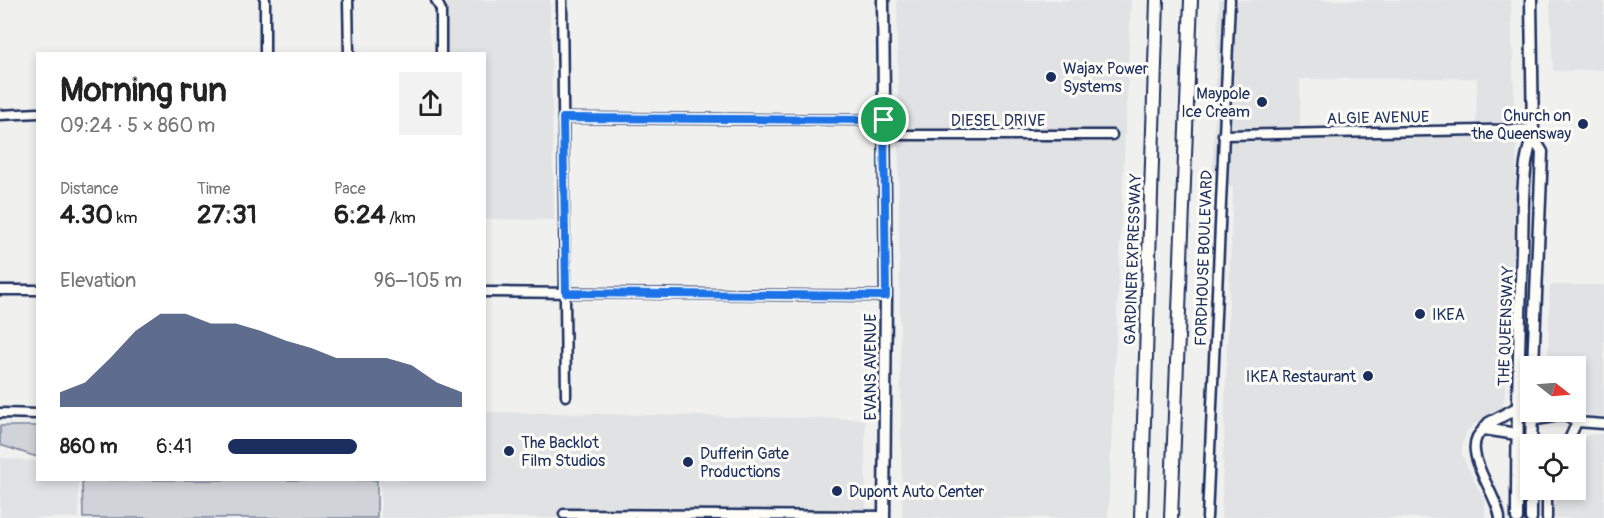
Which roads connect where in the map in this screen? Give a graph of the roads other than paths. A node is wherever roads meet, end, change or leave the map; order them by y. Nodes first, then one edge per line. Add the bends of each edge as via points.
1 (265, 0) edge
2 (348, 0) edge
3 (436, 0) edge
4 (562, 0) edge
5 (883, 0) edge
6 (1157, 0) edge
7 (1191, 0) edge
8 (1230, 0) edge
9 (1531, 0) edge
10 (265, 52) edge
11 (349, 52) edge
12 (441, 52) edge
13 (36, 113) edge
14 (0, 115) edge
15 (563, 118) junction
16 (884, 120) junction
17 (1534, 133) junction
18 (884, 135) junction
19 (1112, 135) dead end
20 (1223, 135) junction
21 (0, 290) edge
22 (36, 290) edge
23 (486, 292) edge
24 (566, 293) junction
25 (886, 296) junction
26 (1533, 356) edge
27 (567, 396) dead end
28 (1517, 408) junction
29 (0, 413) edge
30 (36, 414) edge
31 (1577, 422) joint
32 (1604, 424) edge
33 (1484, 429) junction
34 (1517, 434) junction
35 (1572, 434) edge
36 (1531, 500) edge
37 (1547, 500) edge
38 (564, 514) dead end
39 (1172, 514) edge
40 (884, 517) edge
41 (1141, 518) edge
42 (1207, 518) edge
43 (1500, 518) edge
44 (1517, 518) edge
45 (1531, 518) edge
46 (1546, 518) edge

1 - 10 street
2 - 11 street
3 - 12 street via 441,10
4 - 15 street
5 - 16 main road, EVANS AVENUE
6 - 41 highway, GARDINER EXPRESSWAY
7 - 39 highway
8 - 20 street, FORDHOUSE BOULEVARD
9 - 17 main road, THE QUEENSWAY
13 - 14 street
15 - 16 street
15 - 24 street
16 - 18 main road, EVANS AVENUE
17 - 20 street, ALGIE AVENUE
17 - 26 main road, THE QUEENSWAY via 1542,152
17 - 28 main road, THE QUEENSWAY via 1527,150
18 - 19 street, DIESEL DRIVE
18 - 25 main road, EVANS AVENUE
20 - 42 street, FORDHOUSE BOULEVARD
21 - 22 street
23 - 24 street
24 - 25 street
24 - 27 street
25 - 40 main road, EVANS AVENUE
28 - 33 main road
28 - 34 main road, THE QUEENSWAY
29 - 30 street
31 - 32 street
31 - 35 street
33 - 34 main road
33 - 43 street via 1473,448
34 - 44 main road, THE QUEENSWAY
36 - 45 main road
37 - 46 street
38 - 40 street

